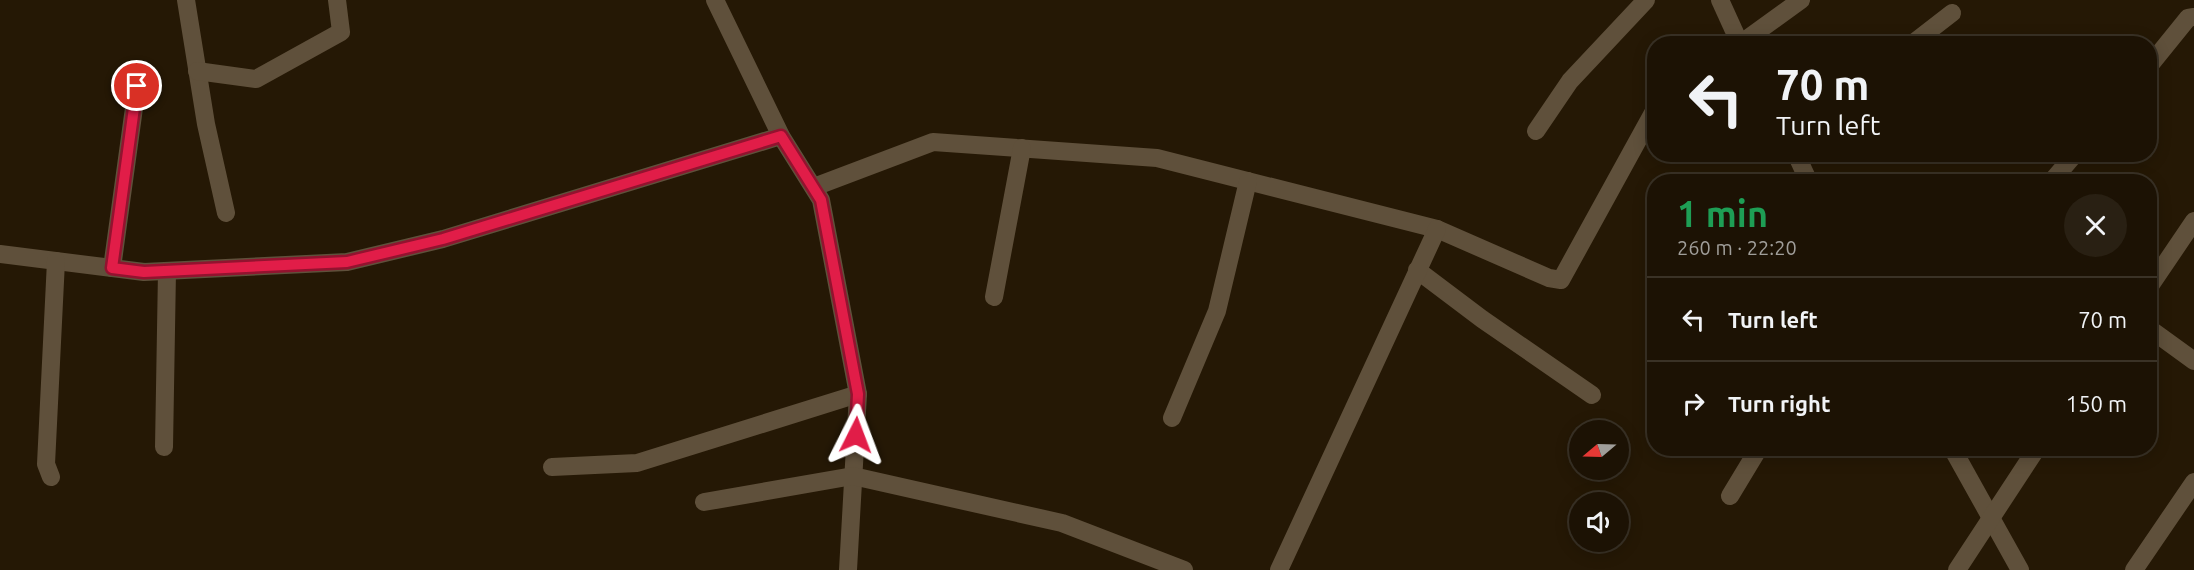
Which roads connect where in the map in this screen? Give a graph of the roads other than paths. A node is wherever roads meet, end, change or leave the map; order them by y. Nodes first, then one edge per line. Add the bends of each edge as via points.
1 (186, 0) edge
2 (337, 0) edge
3 (715, 0) edge
4 (1646, 0) edge
5 (1720, 0) edge
6 (1801, 0) edge
7 (1952, 14) dead end
8 (2194, 17) edge
9 (1736, 36) edge
10 (1751, 36) edge
11 (1923, 36) edge
12 (2157, 56) edge
13 (197, 71) junction
14 (137, 86) dead end
15 (1647, 124) edge
16 (1536, 131) dead end
17 (781, 136) junction
18 (1022, 148) junction
19 (2067, 162) edge
20 (2058, 174) edge
21 (1248, 181) junction
22 (814, 187) junction
23 (226, 213) dead end
24 (2194, 222) edge
25 (1437, 229) junction
26 (0, 254) edge
27 (56, 261) junction
28 (112, 268) junction
29 (1418, 270) junction
30 (167, 271) junction
31 (2157, 276) edge
32 (994, 297) dead end
33 (2157, 334) edge
34 (2194, 361) edge
35 (858, 394) junction
36 (1592, 395) dead end
37 (1172, 418) dead end
38 (164, 447) dead end
39 (1754, 456) edge
40 (1956, 456) edge
41 (2031, 456) edge
42 (552, 467) dead end
43 (853, 476) junction
44 (51, 477) dead end
45 (2194, 482) edge
46 (1730, 496) dead end
47 (704, 502) dead end
48 (1990, 516) junction
49 (848, 570) edge
50 (1184, 570) edge
51 (1279, 570) edge
52 (1957, 570) edge
53 (2020, 570) edge
54 (2134, 570) edge

1 - 13 street
2 - 13 street via 341,32 256,79
3 - 17 street
4 - 16 street via 1570,81
5 - 9 street
6 - 10 street
7 - 11 street
8 - 12 street via 2187,18
13 - 23 street
14 - 28 street
15 - 25 street via 1561,280 1548,278
17 - 22 street
17 - 30 street via 443,239 347,262
18 - 21 street via 1157,158
18 - 22 street via 933,142
18 - 32 street
19 - 20 street
21 - 25 street
21 - 37 street via 1217,311
22 - 35 street via 821,200
24 - 31 street
25 - 29 street
26 - 27 street
27 - 28 street
27 - 44 street via 46,464
28 - 30 street
29 - 36 street
29 - 51 street
30 - 38 street
33 - 34 street
35 - 42 street via 637,463
35 - 43 street
39 - 46 street
40 - 48 street
41 - 48 street
43 - 47 street
43 - 49 street
43 - 50 street via 1062,523
45 - 54 street
48 - 52 street
48 - 53 street

